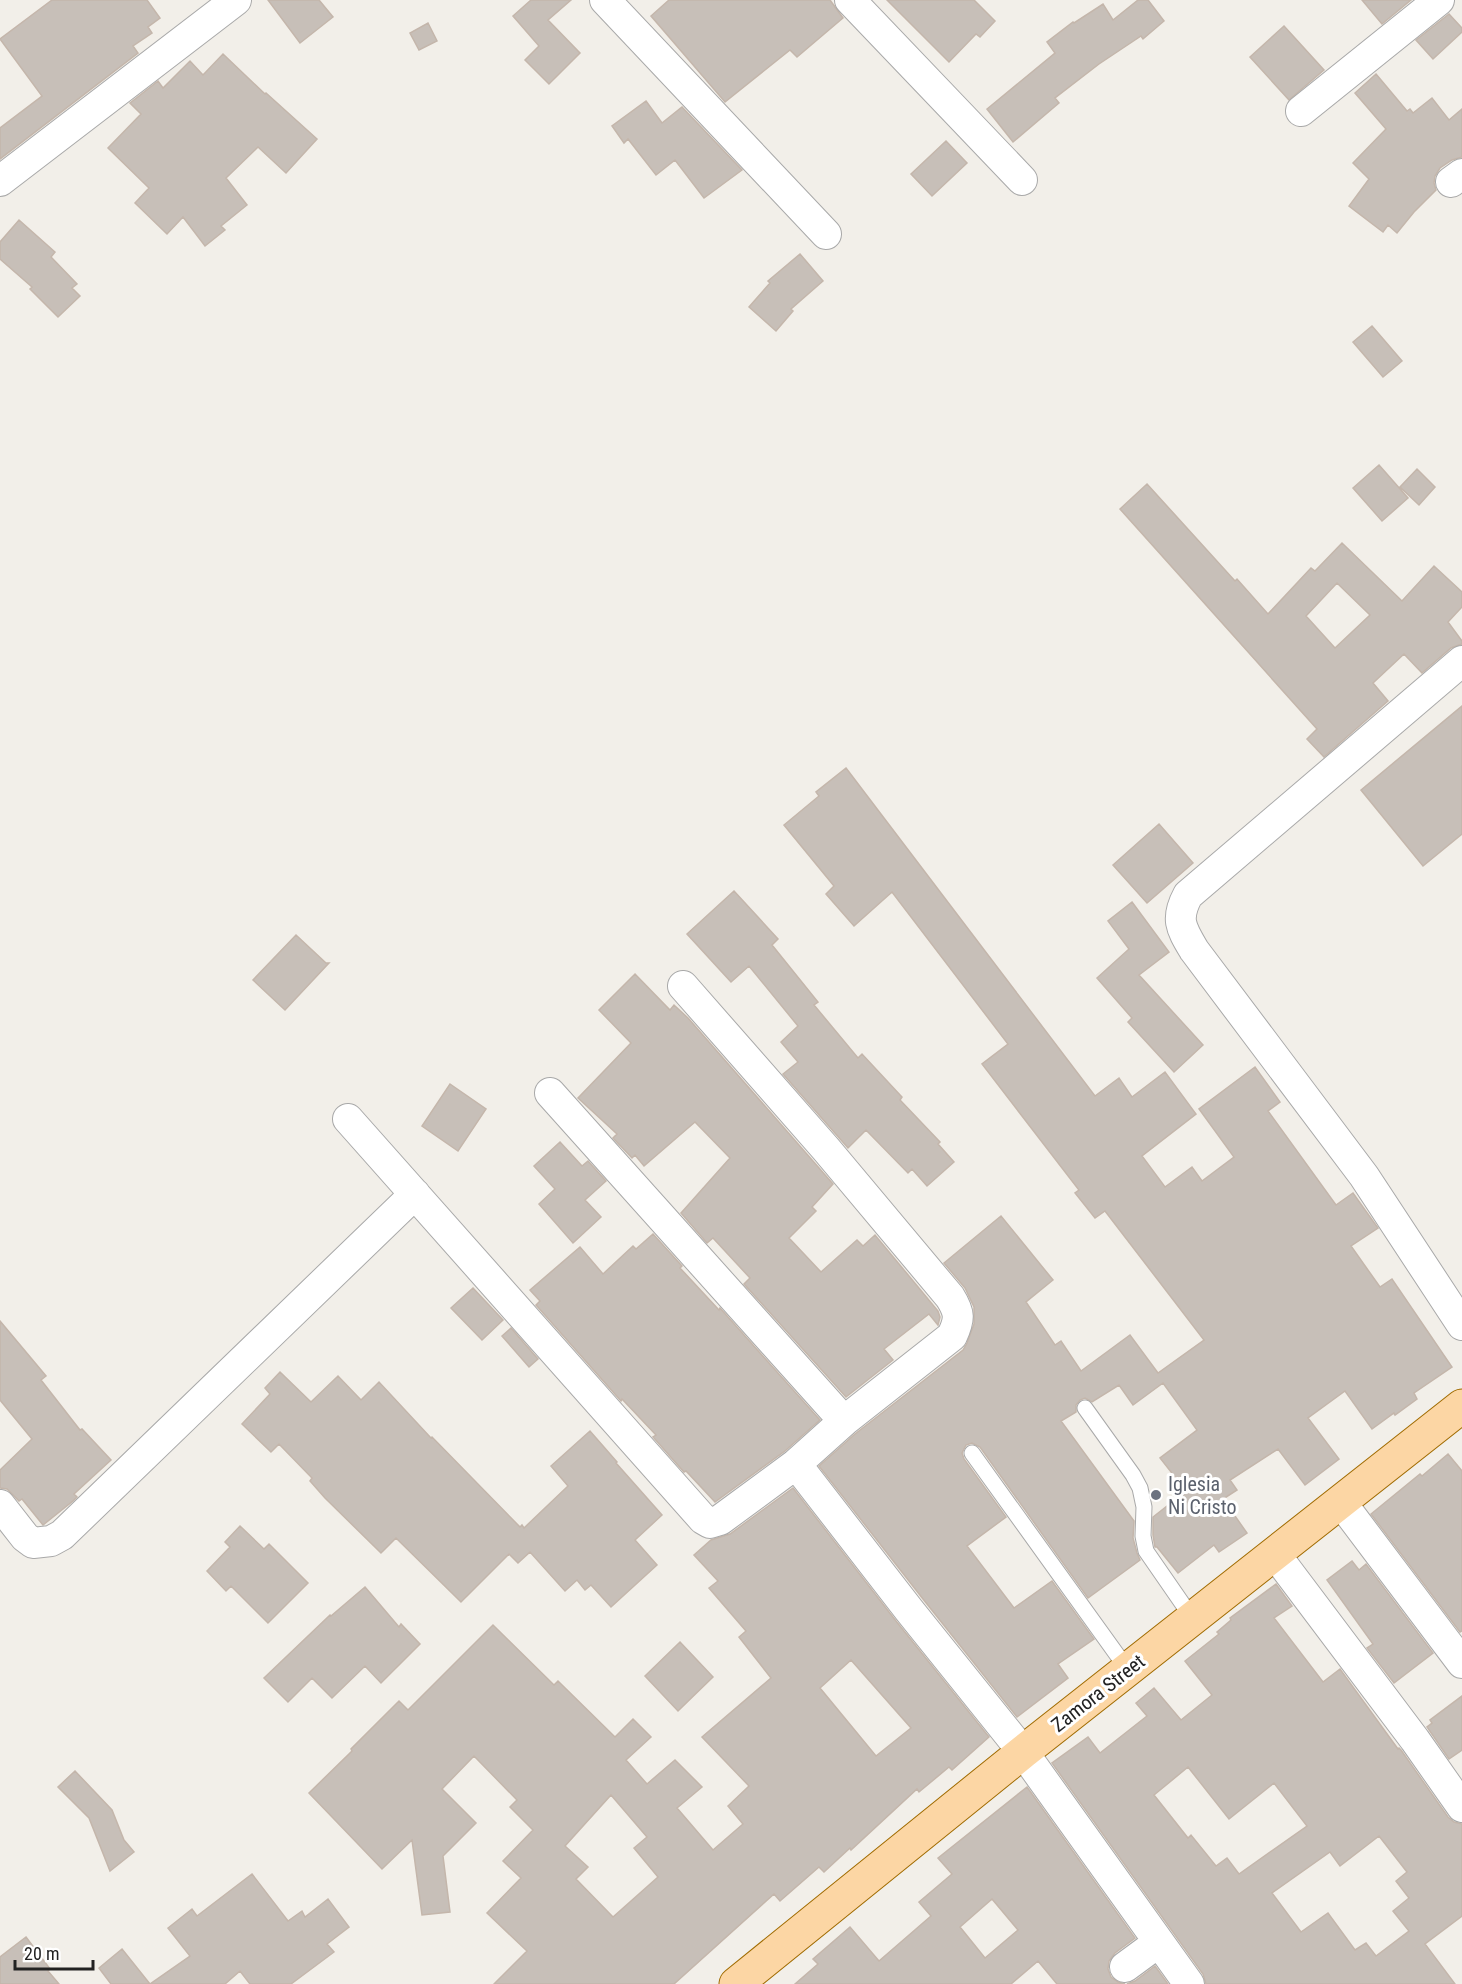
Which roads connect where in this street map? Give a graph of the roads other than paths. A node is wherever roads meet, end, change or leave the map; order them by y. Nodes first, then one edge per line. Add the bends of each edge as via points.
1 (236, 0) edge
2 (605, 0) edge
3 (850, 0) edge
4 (1439, 0) edge
5 (1301, 111) dead end
6 (1022, 180) dead end
7 (0, 181) edge
8 (826, 234) dead end
9 (1462, 662) edge
10 (683, 986) dead end
11 (550, 1094) dead end
12 (348, 1119) dead end
13 (415, 1194) junction
14 (1462, 1325) edge
15 (1462, 1406) edge
16 (1084, 1408) dead end
17 (844, 1421) junction
18 (972, 1453) dead end
19 (796, 1464) junction
20 (1340, 1501) junction
21 (0, 1504) edge
22 (1275, 1554) junction
23 (1193, 1619) junction
24 (1462, 1663) edge
25 (1128, 1670) junction
26 (1023, 1752) junction
27 (1462, 1807) edge
28 (1159, 1942) junction
29 (1125, 1967) dead end
30 (736, 1984) edge
31 (1189, 1984) edge

1 - 7 street
2 - 8 street
3 - 6 street
4 - 5 street
9 - 14 street via 1188,895 1180,910 1182,930 1194,950 1364,1176
10 - 17 street via 826,1149 956,1307 959,1321 952,1336
11 - 17 street
12 - 13 street
13 - 19 street via 703,1519 710,1523 720,1520
13 - 21 street via 62,1535 33,1544
15 - 20 main road, Zamora Street
16 - 23 lane via 1140,1488 1146,1551
17 - 19 street
18 - 25 lane
19 - 26 street
20 - 22 main road, Zamora Street
20 - 24 street
22 - 23 main road, Zamora Street
22 - 27 street
23 - 25 main road, Zamora Street
25 - 26 main road, Zamora Street
26 - 28 street
26 - 30 main road, Zamora Street
28 - 29 street
28 - 31 street

